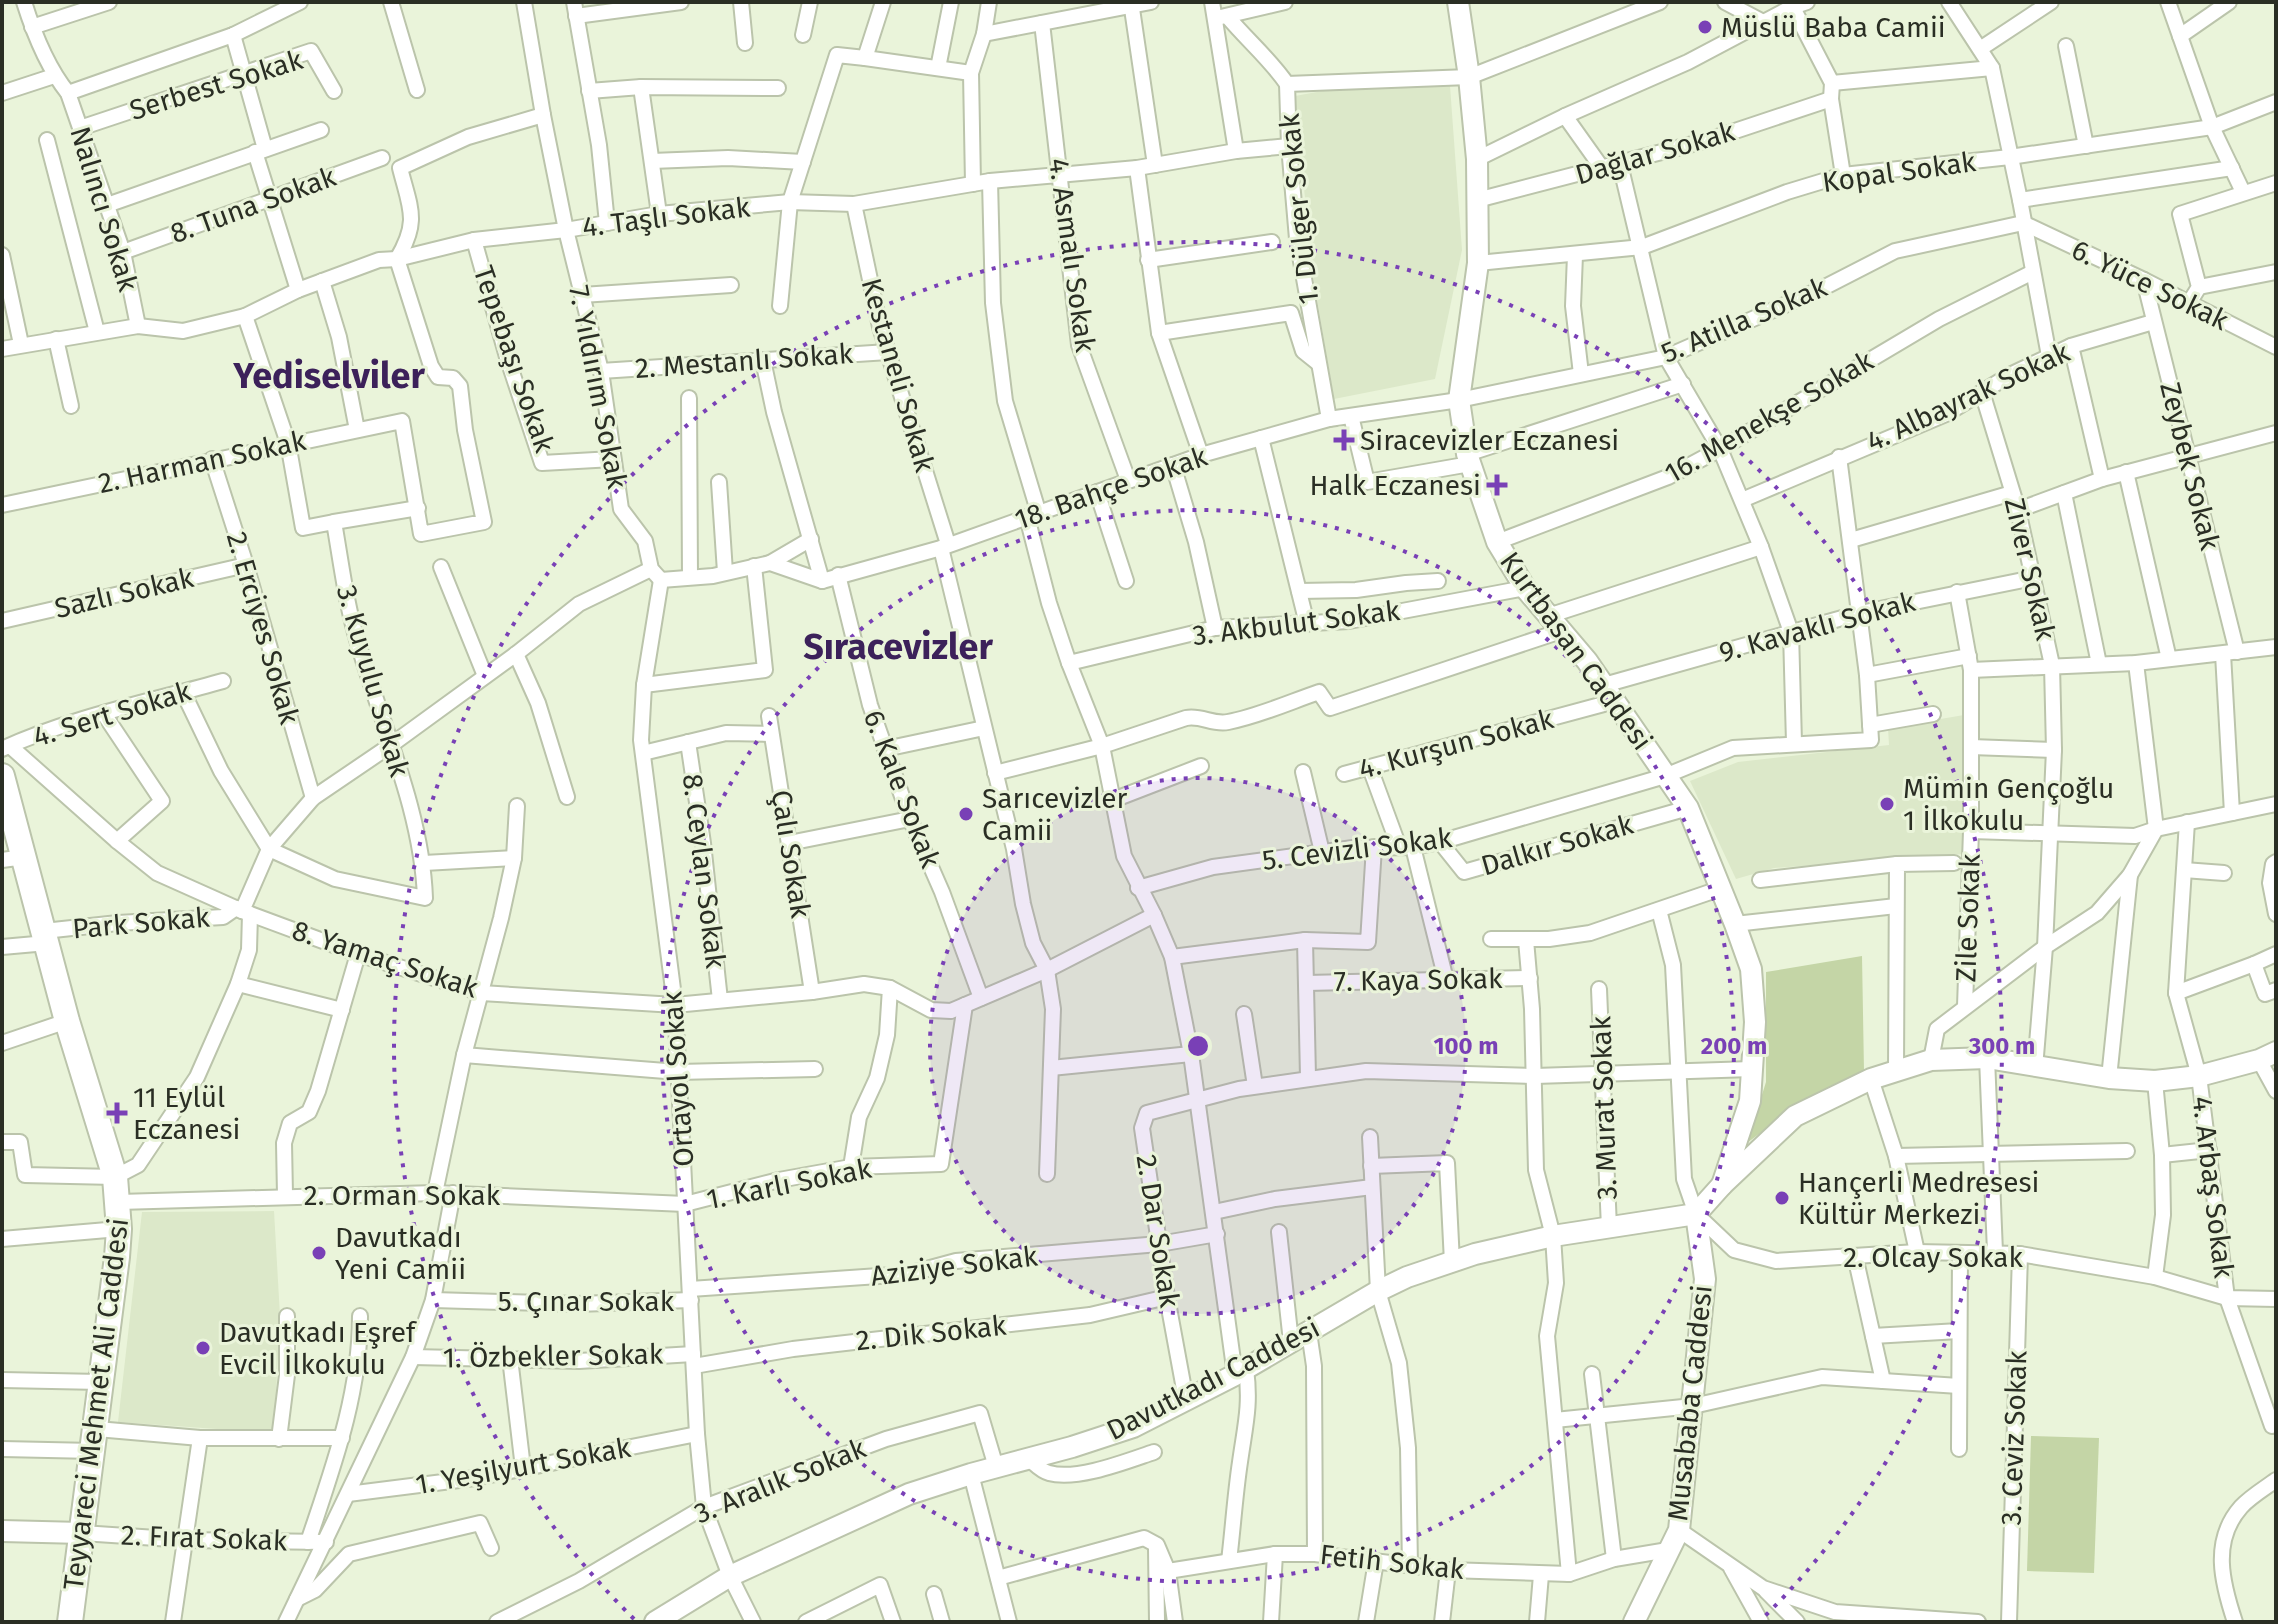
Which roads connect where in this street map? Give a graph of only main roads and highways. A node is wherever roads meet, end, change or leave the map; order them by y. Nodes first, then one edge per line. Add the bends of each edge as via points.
1 (1458, 2) edge
2 (2, 776) edge
3 (2, 819) edge
4 (10, 859) edge
5 (43, 928) junction
6 (2267, 1056) edge
7 (1722, 1185) junction
8 (1696, 1214) junction
9 (2, 1531) edge
10 (82, 1533) junction
11 (70, 1622) edge
12 (655, 1622) edge
13 (1634, 1622) edge

1 - 7 main road, Kurtbasan Caddesi via 1477,159 1478,263 1459,400 1468,459 1497,542 1525,588 1587,661 1688,808 1751,969 1755,1022 1750,1101
2 - 5 main road, Teyyareci Mehmet Ali Caddesi
3 - 4 main road, Teyyareci Mehmet Ali Caddesi
4 - 5 main road, Teyyareci Mehmet Ali Caddesi
5 - 10 main road, Teyyareci Mehmet Ali Caddesi via 119,1202
6 - 7 main road via 2199,1076 2155,1081 1987,1058 1931,1060 1871,1079 1795,1116
7 - 8 main road
8 - 12 main road, Davutkadı Caddesi via 1553,1236 1407,1277 1133,1427 909,1494 730,1576
8 - 13 main road, Musababa Caddesi via 1705,1279 1679,1530
9 - 10 main road
10 - 11 main road, Teyyareci Mehmet Ali Caddesi

